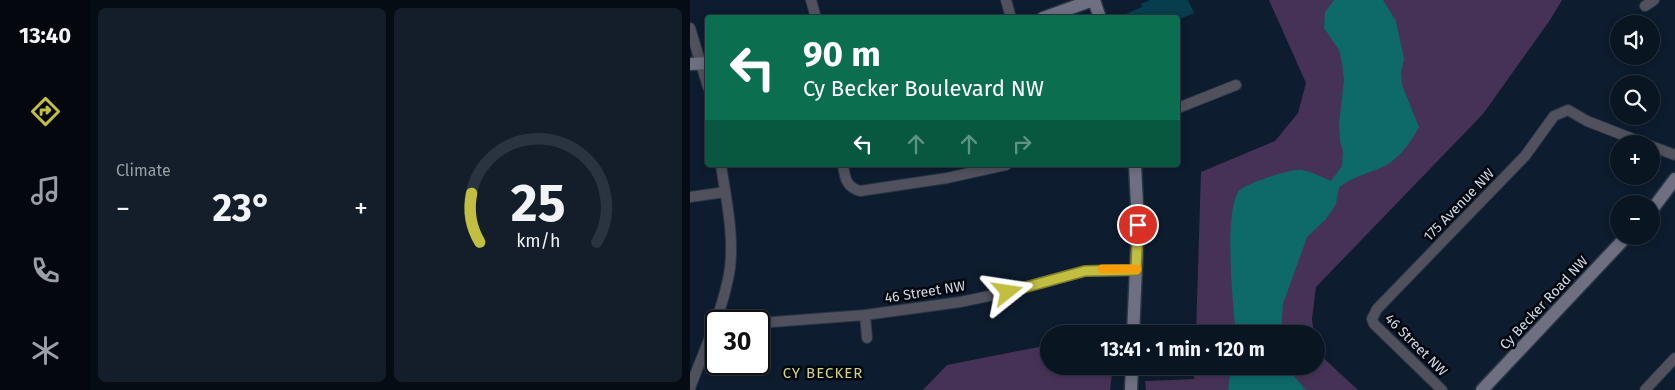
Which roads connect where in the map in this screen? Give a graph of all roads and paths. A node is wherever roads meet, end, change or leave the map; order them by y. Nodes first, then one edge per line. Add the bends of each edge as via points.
1 (811, 0) edge
2 (1006, 0) edge
3 (1094, 0) edge
4 (815, 15) edge
5 (1010, 15) edge
6 (1052, 15) edge
7 (1099, 15) edge
8 (690, 28) edge
9 (699, 64) edge
10 (705, 79) edge
11 (1236, 85) dead end
12 (1180, 107) edge
13 (1624, 135) edge
14 (1660, 149) edge
15 (1675, 154) edge
16 (721, 167) edge
17 (843, 167) edge
18 (997, 167) edge
19 (1135, 167) edge
20 (1675, 179) edge
21 (725, 192) junction
22 (690, 197) edge
23 (1660, 199) edge
24 (1619, 245) edge
25 (1136, 270) junction
26 (719, 310) edge
27 (865, 315) junction
28 (1372, 319) joint
29 (770, 322) edge
30 (1133, 325) edge
31 (866, 338) dead end
32 (705, 350) edge
33 (1675, 358) edge
34 (1132, 375) edge
35 (690, 388) edge
36 (1131, 390) edge
37 (1442, 390) edge
38 (1482, 390) edge
39 (1645, 390) edge

1 - 4 street
2 - 5 street
3 - 6 street
3 - 7 street
8 - 9 street
9 - 10 street
11 - 12 street
13 - 28 street, 175 Avenue NW via 1564,110 1554,116 1525,156 1377,310
14 - 15 street
16 - 21 street
17 - 18 street via 851,189 868,190
19 - 25 street
20 - 23 street
21 - 22 street
21 - 26 street via 730,223 730,268
24 - 38 street, Cy Becker Road NW
25 - 27 street, 46 Street NW via 1085,271 960,302
25 - 30 street
27 - 29 street, 46 Street NW
27 - 31 street
28 - 37 street, 46 Street NW via 1377,328
32 - 35 street
33 - 39 street
34 - 36 street

